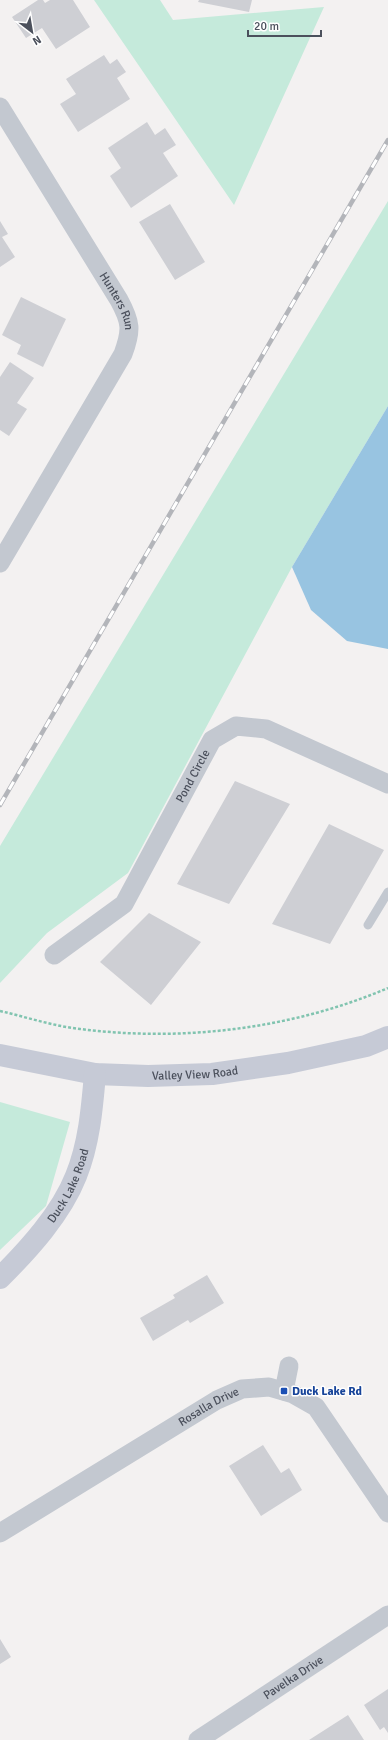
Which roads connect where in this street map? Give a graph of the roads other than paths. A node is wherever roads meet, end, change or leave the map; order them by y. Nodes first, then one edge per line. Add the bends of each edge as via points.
1 (1, 112) edge
2 (0, 563) edge
3 (388, 784) edge
4 (388, 892) edge
5 (368, 926) dead end
6 (54, 955) dead end
7 (388, 1037) edge
8 (0, 1055) edge
9 (96, 1074) junction
10 (0, 1278) edge
11 (289, 1366) dead end
12 (284, 1391) junction
13 (388, 1513) edge
14 (0, 1533) edge
15 (388, 1615) edge
16 (198, 1740) edge

1 - 2 street, Hunters Run via 119,300 129,319 130,336 123,354
3 - 6 street, Pond Circle via 266,729 236,726 212,740 124,904
4 - 5 lane
7 - 9 street, Valley View Road via 366,1046 288,1063 212,1074
8 - 9 street, Valley View Road
9 - 10 street, Duck Lake Road via 90,1128 76,1176 52,1219
11 - 12 street
12 - 13 street, Rosalla Drive via 316,1407
12 - 14 street, Rosalla Drive via 269,1387 242,1389 217,1400
15 - 16 street, Pavelka Drive

